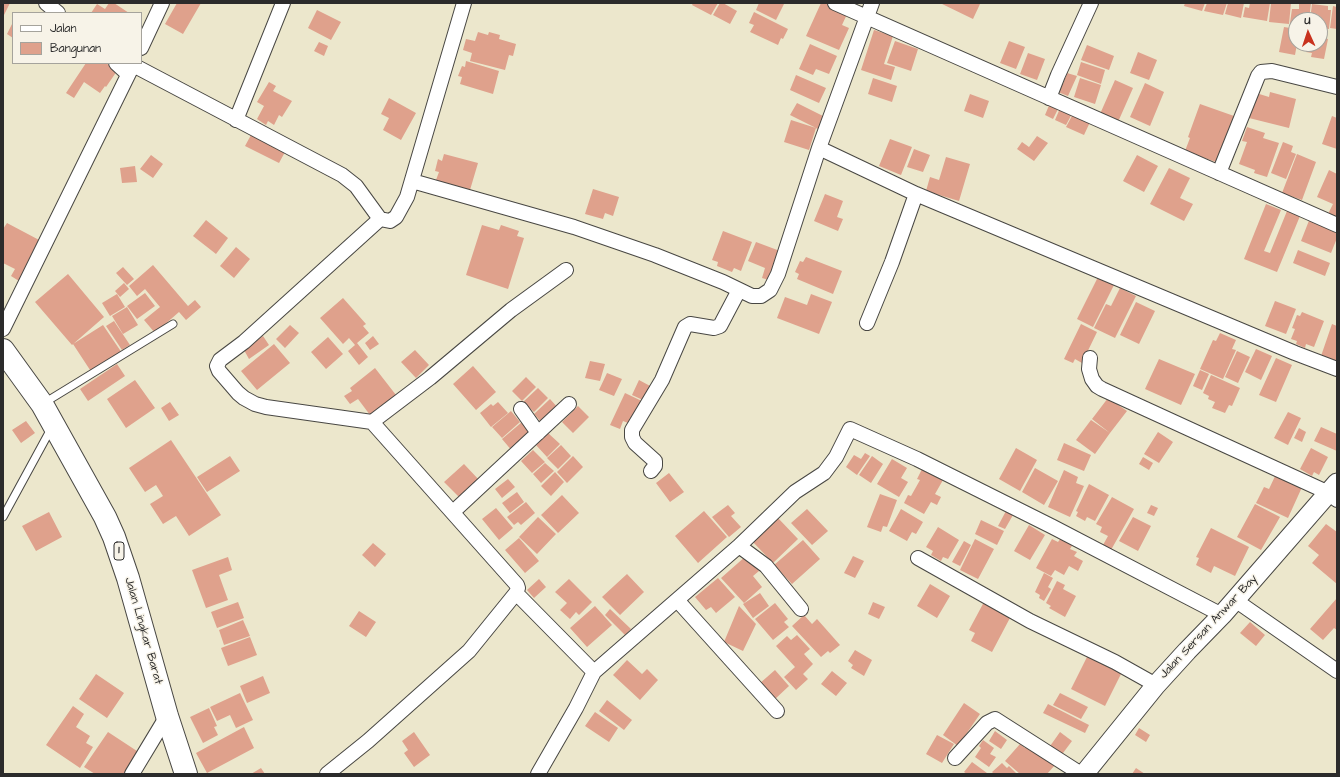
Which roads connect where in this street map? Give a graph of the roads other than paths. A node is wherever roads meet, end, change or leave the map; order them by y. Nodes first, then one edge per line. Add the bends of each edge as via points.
1 (46, 3) edge
2 (162, 3) edge
3 (283, 3) edge
4 (464, 3) edge
5 (835, 3) edge
6 (872, 3) edge
7 (1091, 3) edge
8 (57, 12) edge
9 (868, 18) junction
10 (142, 46) edge
11 (120, 64) edge
12 (132, 67) edge
13 (1337, 87) edge
14 (1049, 98) junction
15 (236, 120) junction
16 (819, 148) junction
17 (1219, 173) junction
18 (412, 181) junction
19 (916, 194) junction
20 (380, 218) junction
21 (1337, 225) edge
22 (566, 270) dead end
23 (739, 290) junction
24 (867, 323) dead end
25 (173, 324) dead end
26 (3, 329) edge
27 (3, 350) edge
28 (1090, 358) dead end
29 (1337, 369) edge
30 (42, 404) junction
31 (569, 404) dead end
32 (521, 409) dead end
33 (372, 422) junction
34 (54, 424) junction
35 (538, 433) junction
36 (651, 471) dead end
37 (1334, 492) edge
38 (453, 512) junction
39 (3, 516) edge
40 (739, 546) junction
41 (918, 558) dead end
42 (516, 593) junction
43 (677, 600) junction
44 (1235, 600) junction
45 (801, 609) dead end
46 (1222, 615) junction
47 (1337, 671) edge
48 (594, 672) junction
49 (1156, 685) junction
50 (777, 711) dead end
51 (167, 716) junction
52 (955, 758) dead end
53 (132, 774) edge
54 (186, 774) edge
55 (327, 774) edge
56 (538, 774) edge
57 (1081, 774) edge
58 (1084, 774) edge

1 - 8 street
2 - 10 street
3 - 15 street
4 - 18 street
5 - 9 street
6 - 9 street
7 - 14 street
9 - 14 street
9 - 16 street
11 - 12 street
12 - 15 street
12 - 26 street
13 - 17 street via 1272,71 1260,73
14 - 17 street
15 - 20 street via 346,178
16 - 19 street
16 - 23 street via 774,283 770,290 761,296 752,296
17 - 21 street
18 - 20 street via 396,217 390,221
18 - 23 street via 574,227
19 - 24 street
19 - 29 street
20 - 33 street via 244,342 220,360 217,366 238,393 255,404
22 - 33 street via 511,310 430,378
23 - 36 street via 720,326 714,328 690,324 685,327 662,380 632,430 635,443 655,461
25 - 30 lane
27 - 30 highway, Jalan Lingkar Barat / 1
28 - 37 street via 1089,369 1092,379 1102,389
30 - 34 highway, Jalan Lingkar Barat / 1
31 - 35 street
32 - 35 street
33 - 38 street
34 - 39 lane
34 - 51 highway, Jalan Lingkar Barat / 1 via 114,537
35 - 38 street
37 - 44 main road, Jalan Sersan Anwar Bay
38 - 42 street via 517,584
40 - 43 street
40 - 45 street via 766,566
40 - 46 street via 795,492 824,473 836,457 850,429 917,459
41 - 49 street via 1030,621
42 - 48 street
42 - 55 street via 469,651
43 - 48 street
43 - 50 street
44 - 46 main road, Jalan Sersan Anwar Bay
44 - 47 street
46 - 49 main road, Jalan Sersan Anwar Bay
48 - 56 street
49 - 58 main road, Jalan Sersan Anwar Bay
51 - 53 street
51 - 54 highway, Jalan Lingkar Barat / 1
52 - 57 street via 987,723 995,719

